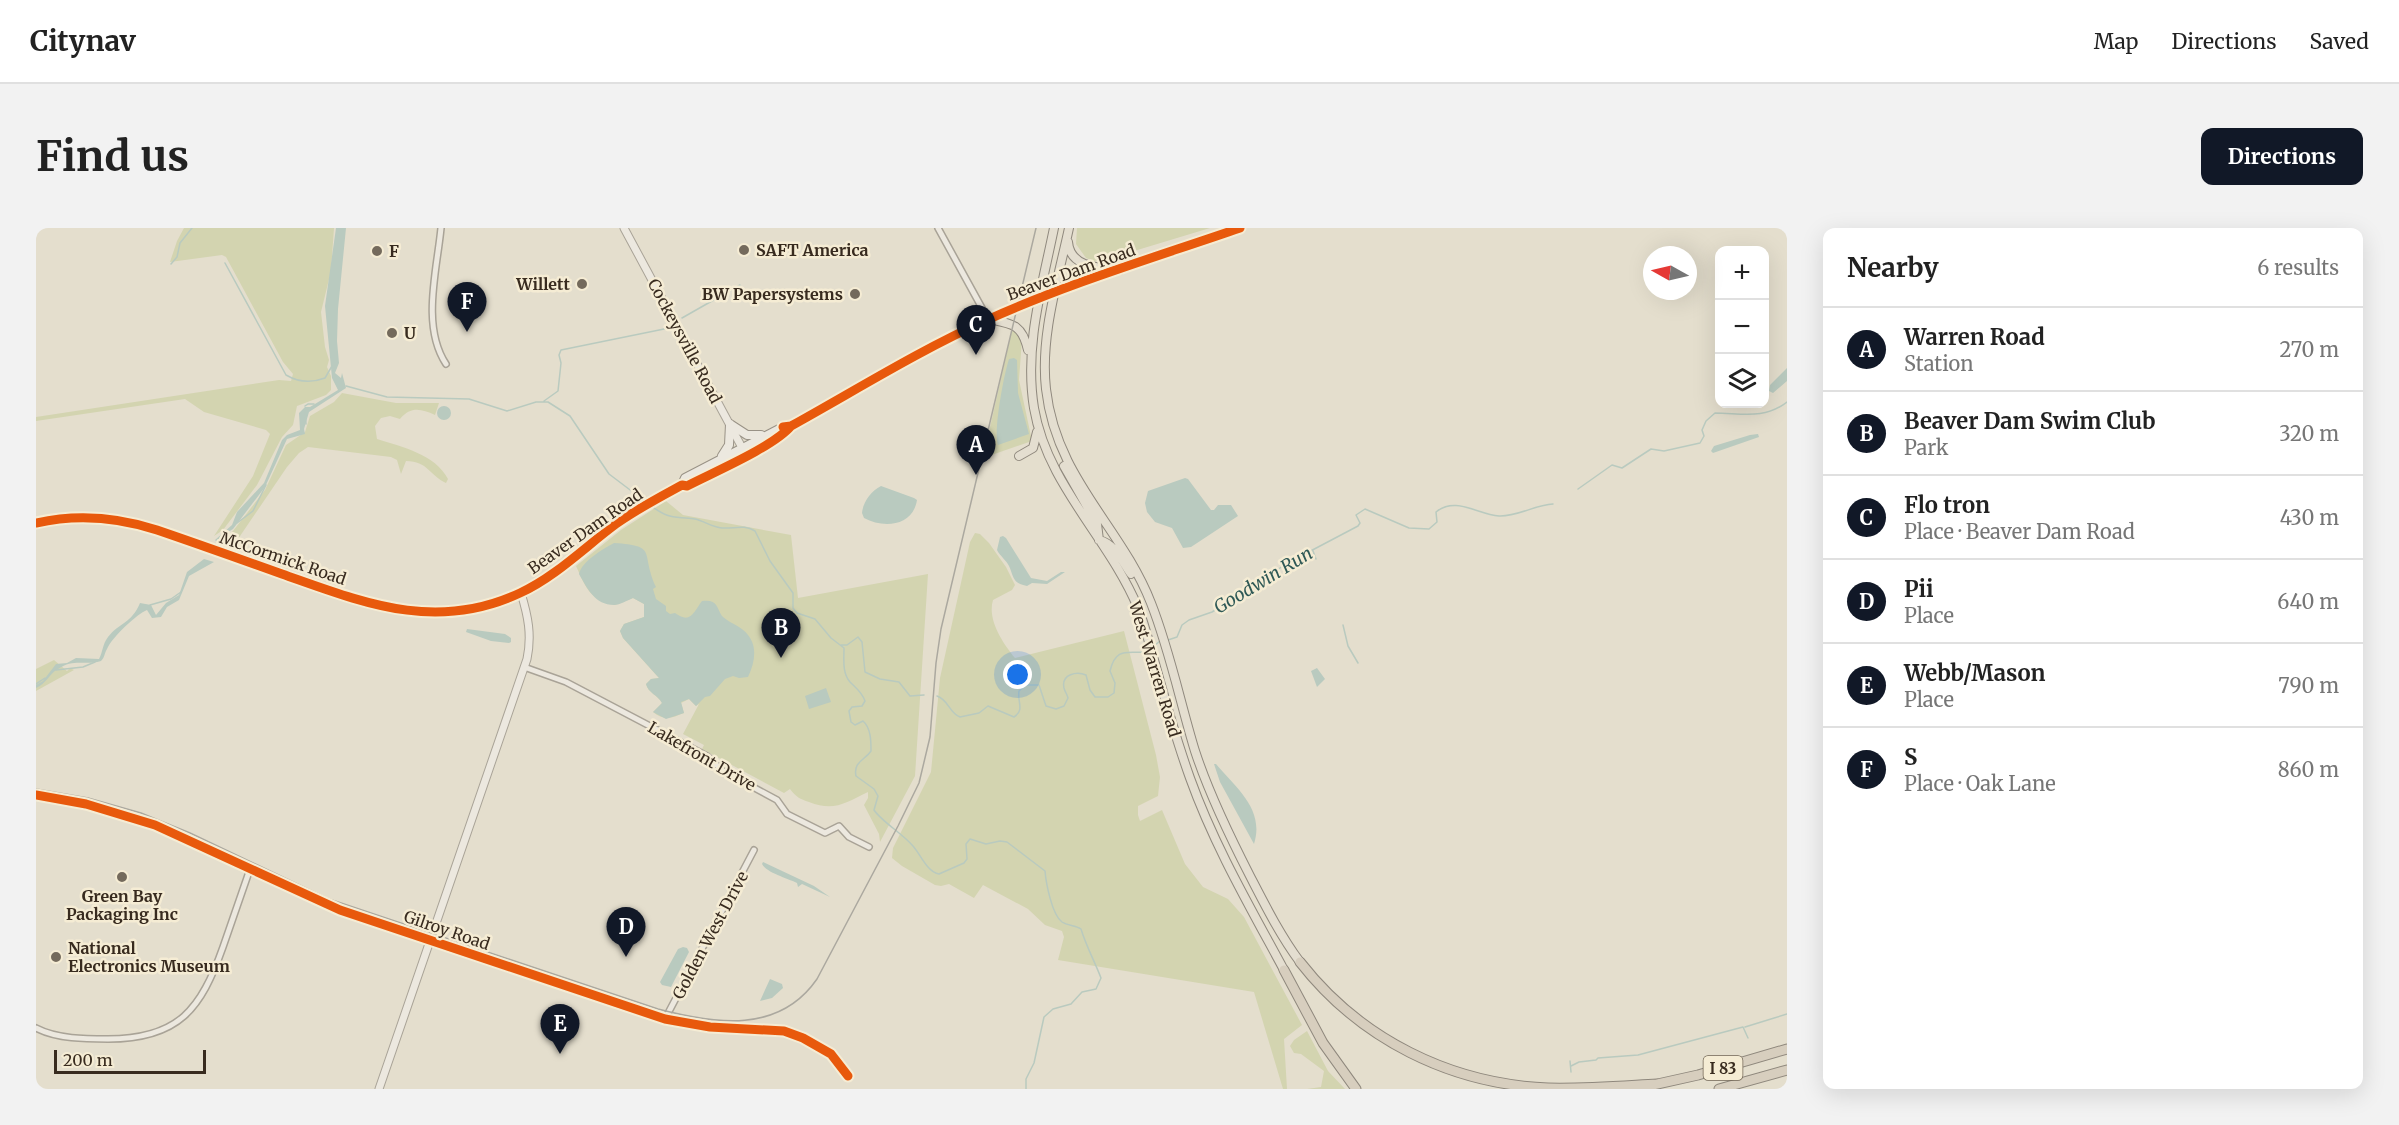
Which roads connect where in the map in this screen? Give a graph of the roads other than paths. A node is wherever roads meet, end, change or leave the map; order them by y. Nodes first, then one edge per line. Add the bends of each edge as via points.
1 (441, 228) edge
2 (624, 228) edge
3 (938, 228) edge
4 (1054, 228) edge
5 (1240, 228) edge
6 (1068, 231) edge
7 (1120, 270) junction
8 (1056, 292) junction
9 (1040, 298) junction
10 (988, 319) junction
11 (1030, 357) junction
12 (446, 364) dead end
13 (730, 424) junction
14 (1038, 425) junction
15 (791, 426) junction
16 (771, 433) junction
17 (1056, 433) junction
18 (744, 451) junction
19 (1019, 456) dead end
20 (714, 462) junction
21 (682, 485) junction
22 (36, 523) edge
23 (1099, 540) junction
24 (521, 593) junction
25 (1157, 619) junction
26 (524, 667) junction
27 (36, 795) edge
28 (869, 847) dead end
29 (754, 850) dead end
30 (250, 868) junction
31 (430, 940) junction
32 (1300, 962) joint
33 (1284, 970) joint
34 (665, 1019) junction
35 (36, 1028) edge
36 (1787, 1049) edge
37 (1787, 1070) edge
38 (848, 1076) dead end
39 (1657, 1084) junction
40 (379, 1089) edge
41 (1356, 1089) edge
42 (1630, 1089) edge
43 (1719, 1089) edge

1 - 12 street via 433,315 438,348
2 - 13 street, Cockeysville Road
3 - 10 street
4 - 9 main road, West Warren Road
5 - 7 main road, Beaver Dam Road
6 - 7 main road via 1069,249 1079,262
6 - 8 main road, West Warren Road
7 - 8 main road, Beaver Dam Road
8 - 9 main road, Beaver Dam Road
8 - 17 main road, West Warren Road via 1045,357 1046,389
9 - 10 main road, Beaver Dam Road
9 - 11 main road, West Warren Road
10 - 11 main road via 1017,327 1026,338
10 - 15 main road, Beaver Dam Road
11 - 14 main road, West Warren Road
13 - 16 main road via 750,436
13 - 18 street, Cockeysville Road
13 - 20 main road via 728,449
14 - 19 main road via 1033,448
14 - 23 main road, West Warren Road via 1055,470
15 - 16 main road, Beaver Dam Road
15 - 18 main road, Beaver Dam Road via 784,434
16 - 18 main road, Beaver Dam Road
17 - 23 main road via 1065,470 1097,524
17 - 25 main road, West Warren Road via 1071,469 1143,585
18 - 20 main road, Beaver Dam Road
18 - 21 main road, Beaver Dam Road via 687,486
20 - 21 main road, Beaver Dam Road via 685,478
21 - 24 main road, Beaver Dam Road via 638,509
22 - 24 main road, McCormick Road via 90,518 140,525 369,604 398,610 458,610
23 - 25 main road via 1112,547
23 - 33 main road, West Warren Road via 1131,592 1201,807
24 - 26 street, Beaver Dam Road via 530,634
25 - 32 main road, West Warren Road via 1214,802 1275,924
26 - 28 street, Lakefront Drive via 566,682 707,756 723,771 777,800 788,814 825,833 839,826 849,837
26 - 31 street, Beaver Dam Road
27 - 30 street, Gilroy Road via 128,816
29 - 34 street, Golden West Drive
30 - 31 street, Gilroy Road via 329,906
30 - 35 street via 208,987 182,1018 154,1033 129,1038 67,1036
31 - 34 street, Gilroy Road
31 - 40 street, Beaver Dam Road
32 - 39 highway via 1340,1006 1372,1032 1444,1068 1531,1087
33 - 41 highway via 1323,1043
34 - 38 street, Gilroy Road via 710,1027 784,1031 831,1054
36 - 39 highway, I 83
37 - 43 highway, I 83
39 - 42 highway, I 83

